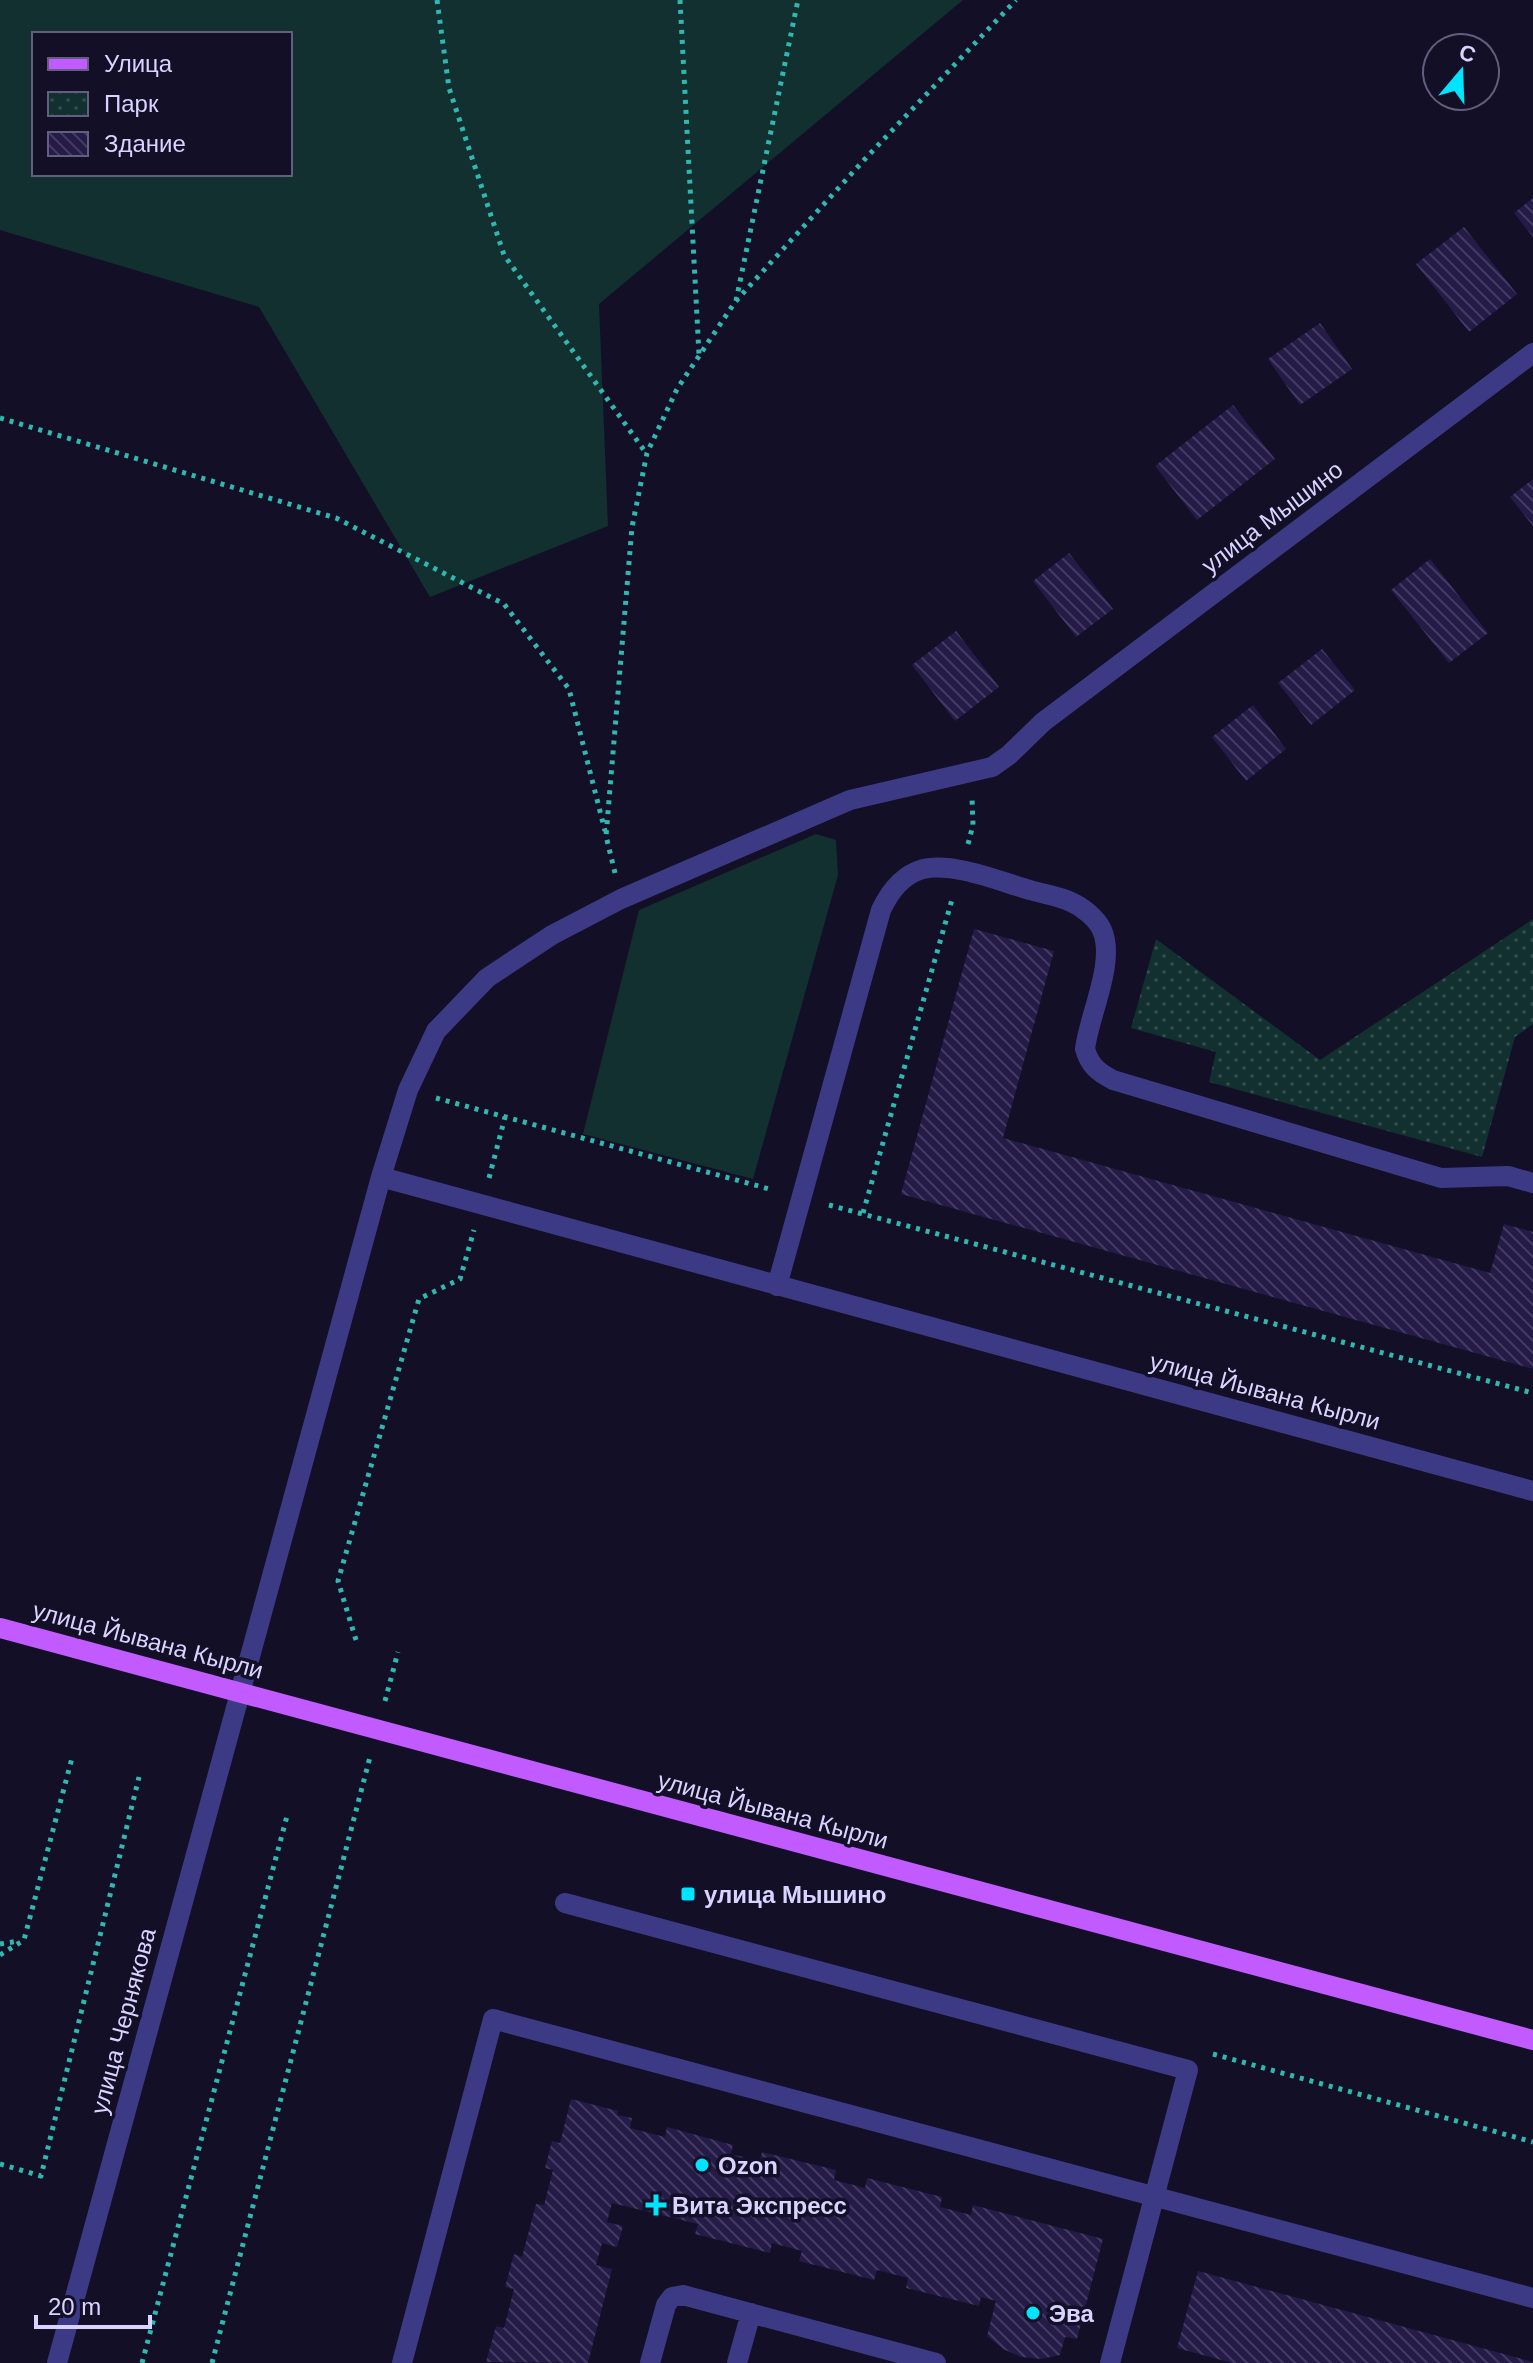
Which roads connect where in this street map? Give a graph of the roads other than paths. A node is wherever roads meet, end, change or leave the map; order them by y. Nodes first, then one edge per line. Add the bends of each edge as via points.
1 (1533, 353) edge
2 (408, 1090) joint
3 (381, 1177) junction
4 (1533, 1183) edge
5 (777, 1286) junction
6 (1533, 1491) edge
7 (0, 1628) edge
8 (239, 1692) junction
9 (565, 1903) dead end
10 (1533, 2040) edge
11 (1155, 2197) junction
12 (1533, 2298) edge
13 (751, 2313) junction
14 (57, 2363) edge
15 (402, 2363) edge
16 (650, 2363) edge
17 (737, 2363) edge
18 (936, 2363) edge
19 (1110, 2363) edge

1 - 2 street, улица Мышино via 1043,722 992,767 850,800 621,899 552,935 487,978 436,1031
2 - 3 street, улица Чернякова
3 - 5 street, улица Йывана Кырли
3 - 8 street, улица Чернякова
4 - 5 street via 1508,1176 1441,1178 1099,1073 1085,1049 1106,961 1102,928 1071,901 960,871 925,869 897,884 881,910
5 - 6 street, улица Йывана Кырли
7 - 8 main road, улица Йывана Кырли
8 - 10 main road, улица Йывана Кырли
8 - 14 street, улица Чернякова
9 - 11 street via 1188,2070
11 - 12 street
11 - 15 street via 493,2019
11 - 19 street
13 - 16 street via 683,2295 672,2297
13 - 17 street
13 - 18 street

